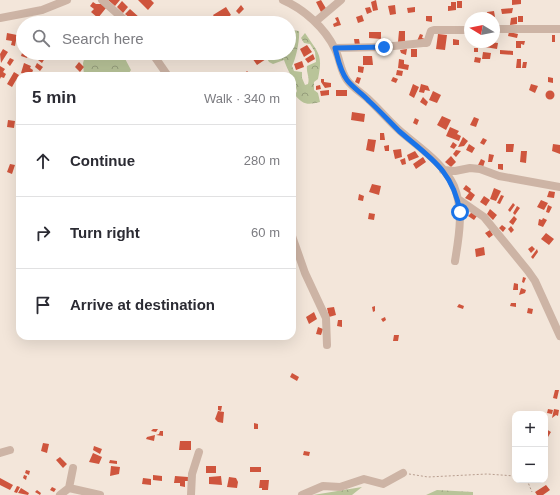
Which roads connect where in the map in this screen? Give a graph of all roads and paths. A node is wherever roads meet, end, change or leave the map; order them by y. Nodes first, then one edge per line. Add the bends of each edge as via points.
1 (67, 0) edge
2 (102, 0) edge
3 (283, 0) edge
4 (341, 0) edge
5 (120, 16) edge
6 (0, 18) edge
7 (315, 22) junction
8 (500, 29) edge
9 (560, 29) edge
10 (464, 30) edge
11 (335, 48) junction
12 (157, 60) edge
13 (165, 72) edge
14 (443, 170) junction
15 (560, 187) edge
16 (458, 199) junction
17 (296, 247) edge
18 (455, 261) dead end
19 (560, 336) edge
20 (326, 345) dead end
21 (10, 450) dead end
22 (199, 452) dead end
23 (0, 453) edge
24 (73, 468) dead end
25 (403, 473) joint
26 (512, 476) edge
27 (528, 483) edge
28 (69, 488) junction
29 (532, 492) dead end
30 (60, 495) edge
31 (100, 495) edge
32 (191, 495) edge
33 (302, 495) edge

1 - 6 street via 42,10
2 - 5 street
3 - 7 street
4 - 7 street
7 - 11 street
8 - 9 street
10 - 11 street via 431,31 427,42 423,44
11 - 14 street via 341,70 353,87
12 - 13 street
14 - 15 street via 480,169 499,176
14 - 16 street
16 - 18 street via 461,224
16 - 19 street via 484,217 528,271
17 - 20 street via 326,318
21 - 23 street
22 - 32 street via 192,474
24 - 28 street
25 - 26 path via 428,477 487,474
25 - 33 street via 383,484 364,479 340,487 323,486
27 - 29 path
28 - 30 street
28 - 31 street

